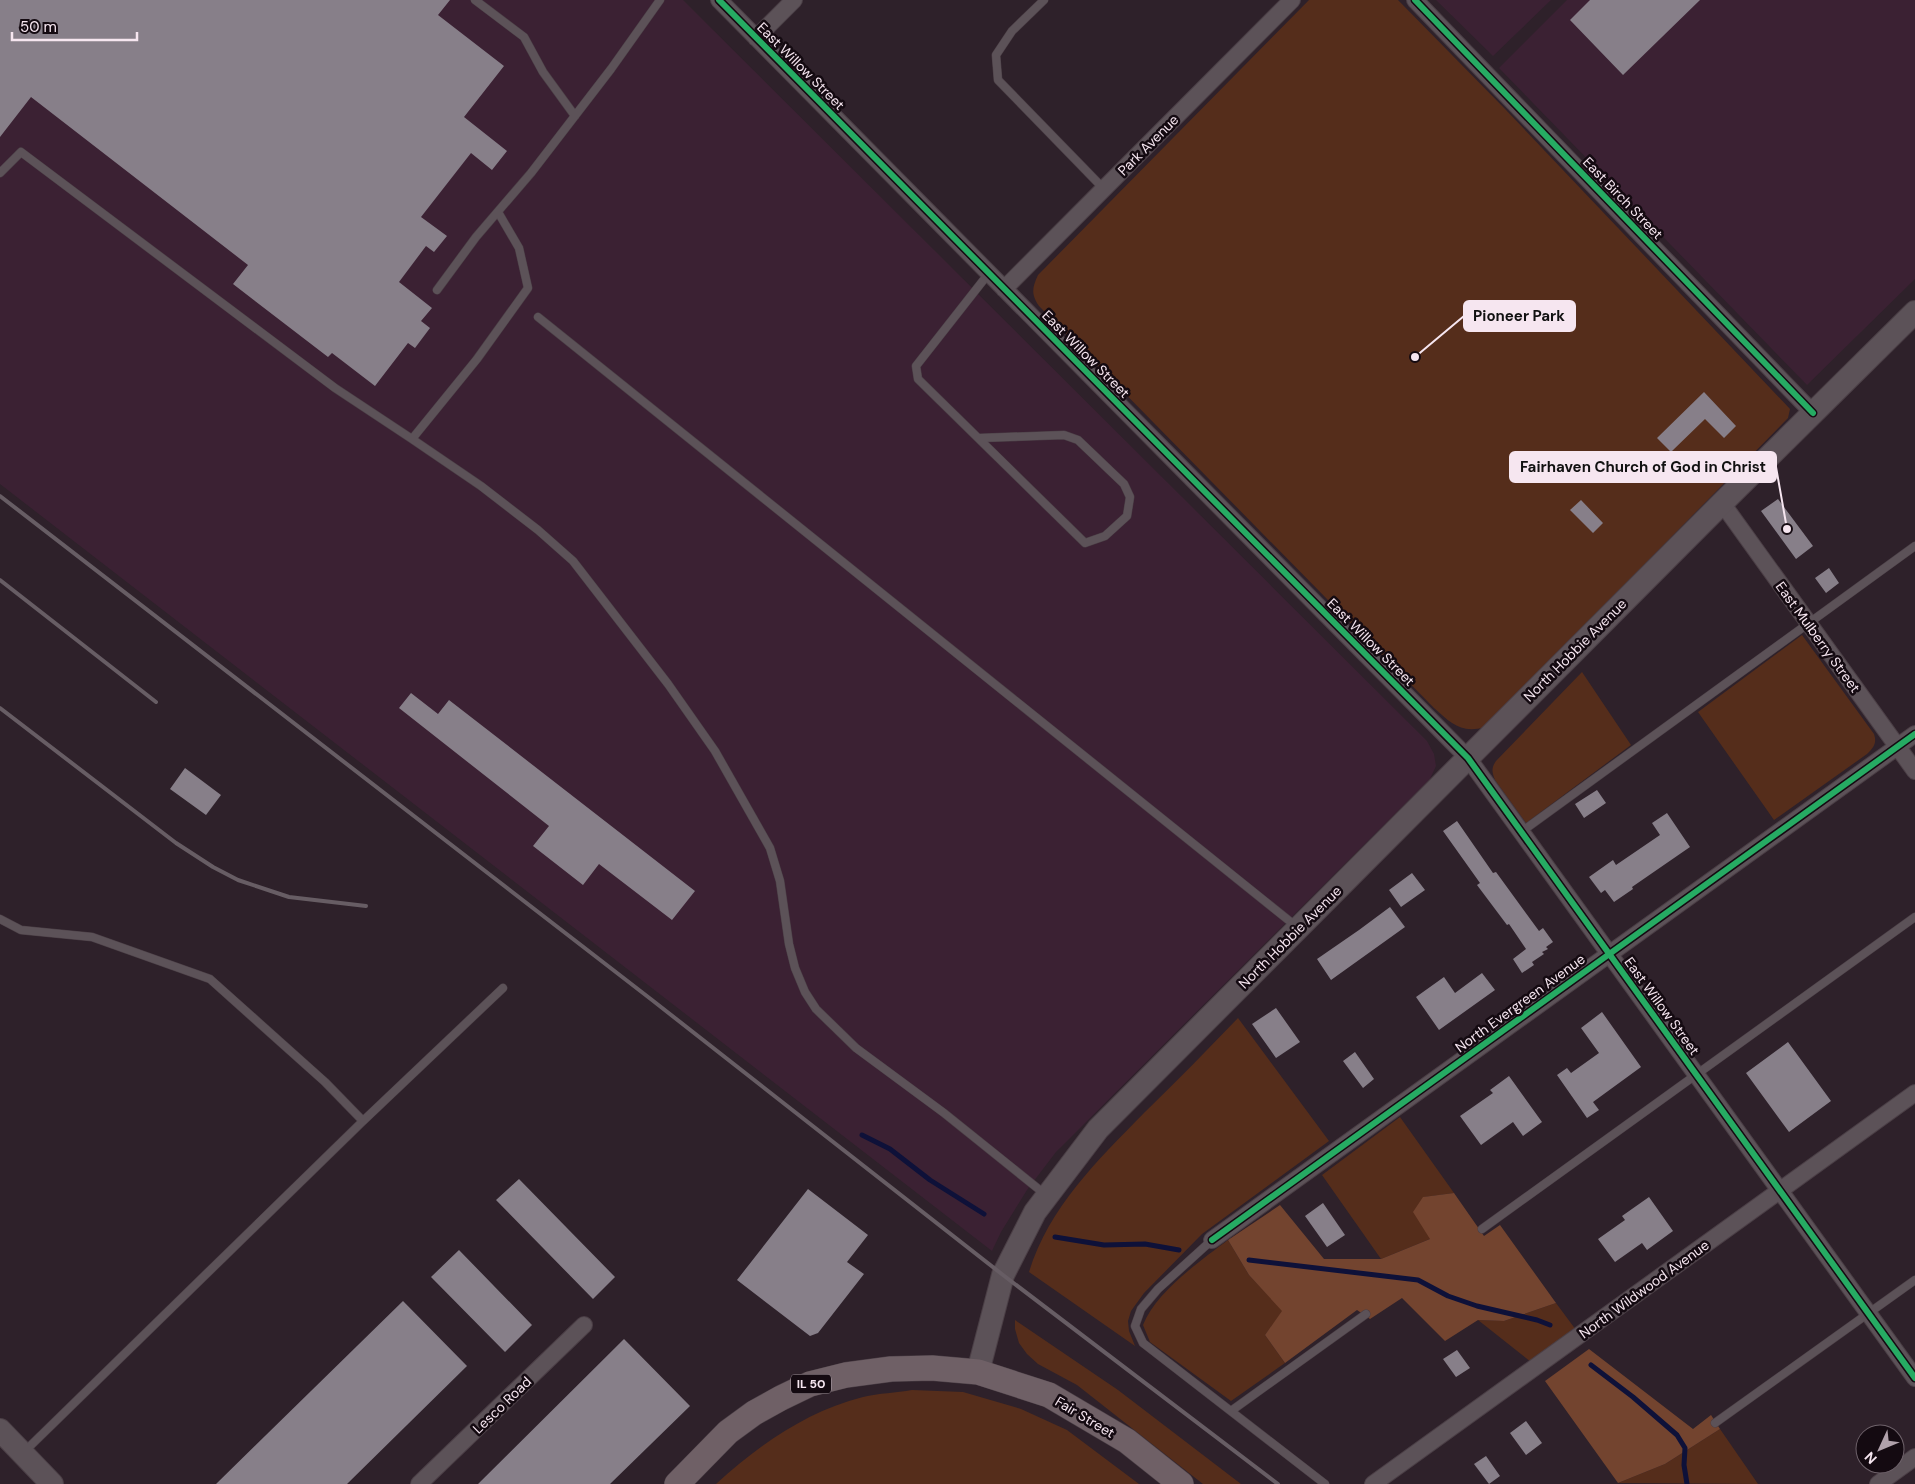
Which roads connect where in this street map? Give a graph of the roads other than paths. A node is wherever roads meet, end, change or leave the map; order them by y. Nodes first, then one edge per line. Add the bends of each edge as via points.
1 (475, 0) edge
2 (660, 0) edge
3 (719, 0) edge
4 (794, 0) edge
5 (1044, 0) edge
6 (1292, 0) edge
7 (1416, 1) edge
8 (756, 38) junction
9 (575, 116) junction
10 (0, 173) edge
11 (1104, 189) junction
12 (498, 212) junction
13 (989, 273) junction
14 (1004, 289) junction
15 (436, 290) dead end
16 (1915, 312) edge
17 (538, 316) dead end
18 (1813, 413) junction
19 (979, 438) junction
20 (412, 439) junction
21 (1722, 503) junction
22 (1915, 546) edge
23 (1809, 624) junction
24 (1915, 734) edge
25 (1898, 747) junction
26 (1468, 758) junction
27 (1915, 771) edge
28 (1521, 832) junction
29 (1915, 917) edge
30 (0, 919) edge
31 (1299, 928) junction
32 (1609, 954) junction
33 (502, 988) dead end
34 (1696, 1075) junction
35 (1915, 1094) edge
36 (363, 1121) junction
37 (1780, 1191) junction
38 (1047, 1196) junction
39 (1482, 1229) dead end
40 (1212, 1240) joint
41 (1915, 1280) edge
42 (1869, 1313) junction
43 (1366, 1314) dead end
44 (584, 1325) dead end
45 (978, 1372) junction
46 (1915, 1378) edge
47 (1231, 1411) junction
48 (1715, 1423) dead end
49 (0, 1430) edge
50 (22, 1453) junction
51 (1915, 1457) edge
52 (52, 1484) edge
53 (419, 1484) edge
54 (676, 1484) edge
55 (1181, 1484) edge
56 (1325, 1484) edge
57 (1373, 1484) edge
58 (1878, 1484) edge

1 - 9 lane via 524,37 543,72
2 - 9 lane
3 - 8 street, East Willow Street
4 - 8 street
5 - 11 lane via 1012,32 996,54 998,80
6 - 11 street, Park Avenue
7 - 18 street, East Birch Street
8 - 13 street, East Willow Street
9 - 12 lane
10 - 20 lane via 21,152 335,388
11 - 14 street, Park Avenue
12 - 15 lane
12 - 20 lane via 519,248 528,288 477,359
13 - 14 street, East Willow Street
13 - 19 lane via 916,366 918,379
14 - 26 street, East Willow Street
16 - 18 main road, North Hobbie Avenue
17 - 31 lane
18 - 21 main road, North Hobbie Avenue
19 - 19 lane via 1084,543 1106,536 1127,516 1130,497 1124,484 1078,440 1064,435
20 - 38 lane via 488,491 573,561 668,684 715,751 770,848 780,881 795,968 816,1009 856,1048 944,1113
21 - 23 street, East Mulberry Street
21 - 26 main road, North Hobbie Avenue
22 - 23 lane
23 - 25 street, East Mulberry Street
23 - 28 lane
24 - 25 street, North Evergreen Avenue
25 - 27 street, East Mulberry Street
25 - 32 street, North Evergreen Avenue
26 - 28 street, East Willow Street
26 - 31 main road, North Hobbie Avenue
28 - 32 street, East Willow Street
29 - 34 lane
30 - 36 lane via 21,930 92,938 210,978 325,1082
31 - 38 main road, North Hobbie Avenue via 1098,1129
32 - 34 street, East Willow Street
32 - 40 street, North Evergreen Avenue
33 - 36 lane
34 - 37 street, East Willow Street
34 - 39 lane
35 - 37 street, North Wildwood Avenue
36 - 50 lane
37 - 42 street, East Willow Street
37 - 57 street, North Wildwood Avenue
38 - 45 main road, North Hobbie Avenue via 1034,1212 1003,1274
40 - 47 lane via 1158,1289 1141,1309 1135,1326 1143,1343
41 - 42 lane
42 - 46 street, East Willow Street
42 - 48 lane
43 - 47 lane
44 - 53 street, Lesco Road
45 - 54 main road, IL 50 via 891,1369 810,1384 781,1398 728,1432
45 - 55 main road, Fair Street / IL 50 via 1049,1395 1127,1441
47 - 56 lane
49 - 50 main road
50 - 52 main road
51 - 58 street

